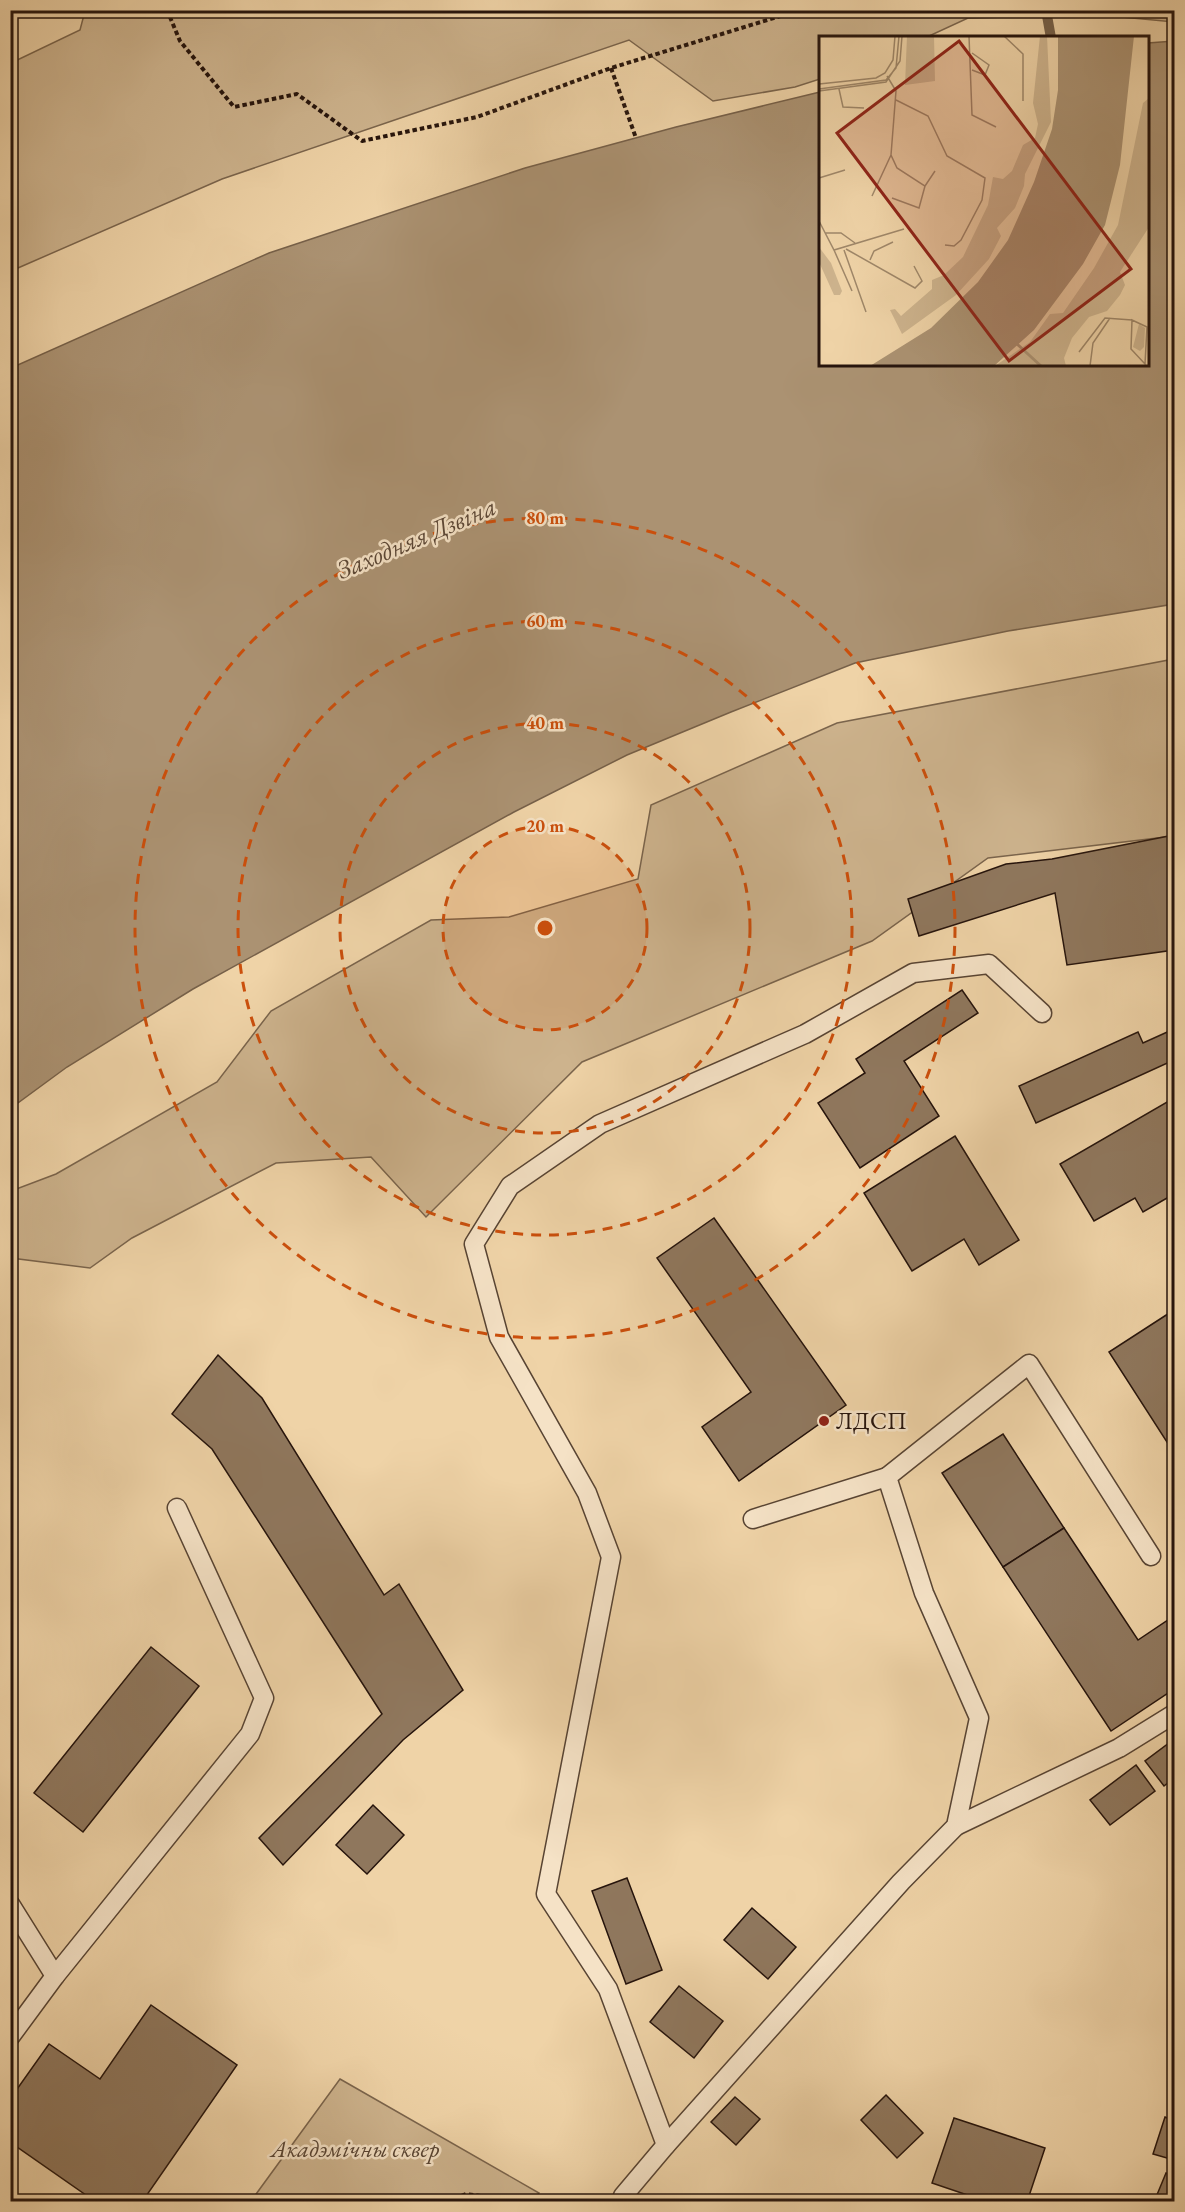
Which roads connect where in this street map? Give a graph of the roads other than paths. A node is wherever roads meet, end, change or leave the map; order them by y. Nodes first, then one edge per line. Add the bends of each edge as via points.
1 (1042, 1013) dead end
2 (887, 1476) junction
3 (177, 1508) dead end
4 (753, 1519) dead end
5 (1151, 1556) dead end
6 (1174, 1714) edge
7 (956, 1826) junction
8 (10, 1904) edge
9 (55, 1976) junction
10 (10, 2037) edge
11 (666, 2145) junction
12 (621, 2202) edge

1 - 11 lane via 989,964 913,973 805,1034 600,1124 510,1185 474,1244 499,1337 587,1493 611,1557 546,1894 608,1989
2 - 4 lane
2 - 5 lane via 1029,1364
2 - 7 lane via 924,1593 979,1718
3 - 9 lane via 264,1698 250,1734
6 - 7 lane via 1119,1748
7 - 11 lane via 901,1882
8 - 9 lane
9 - 10 lane
11 - 12 lane

